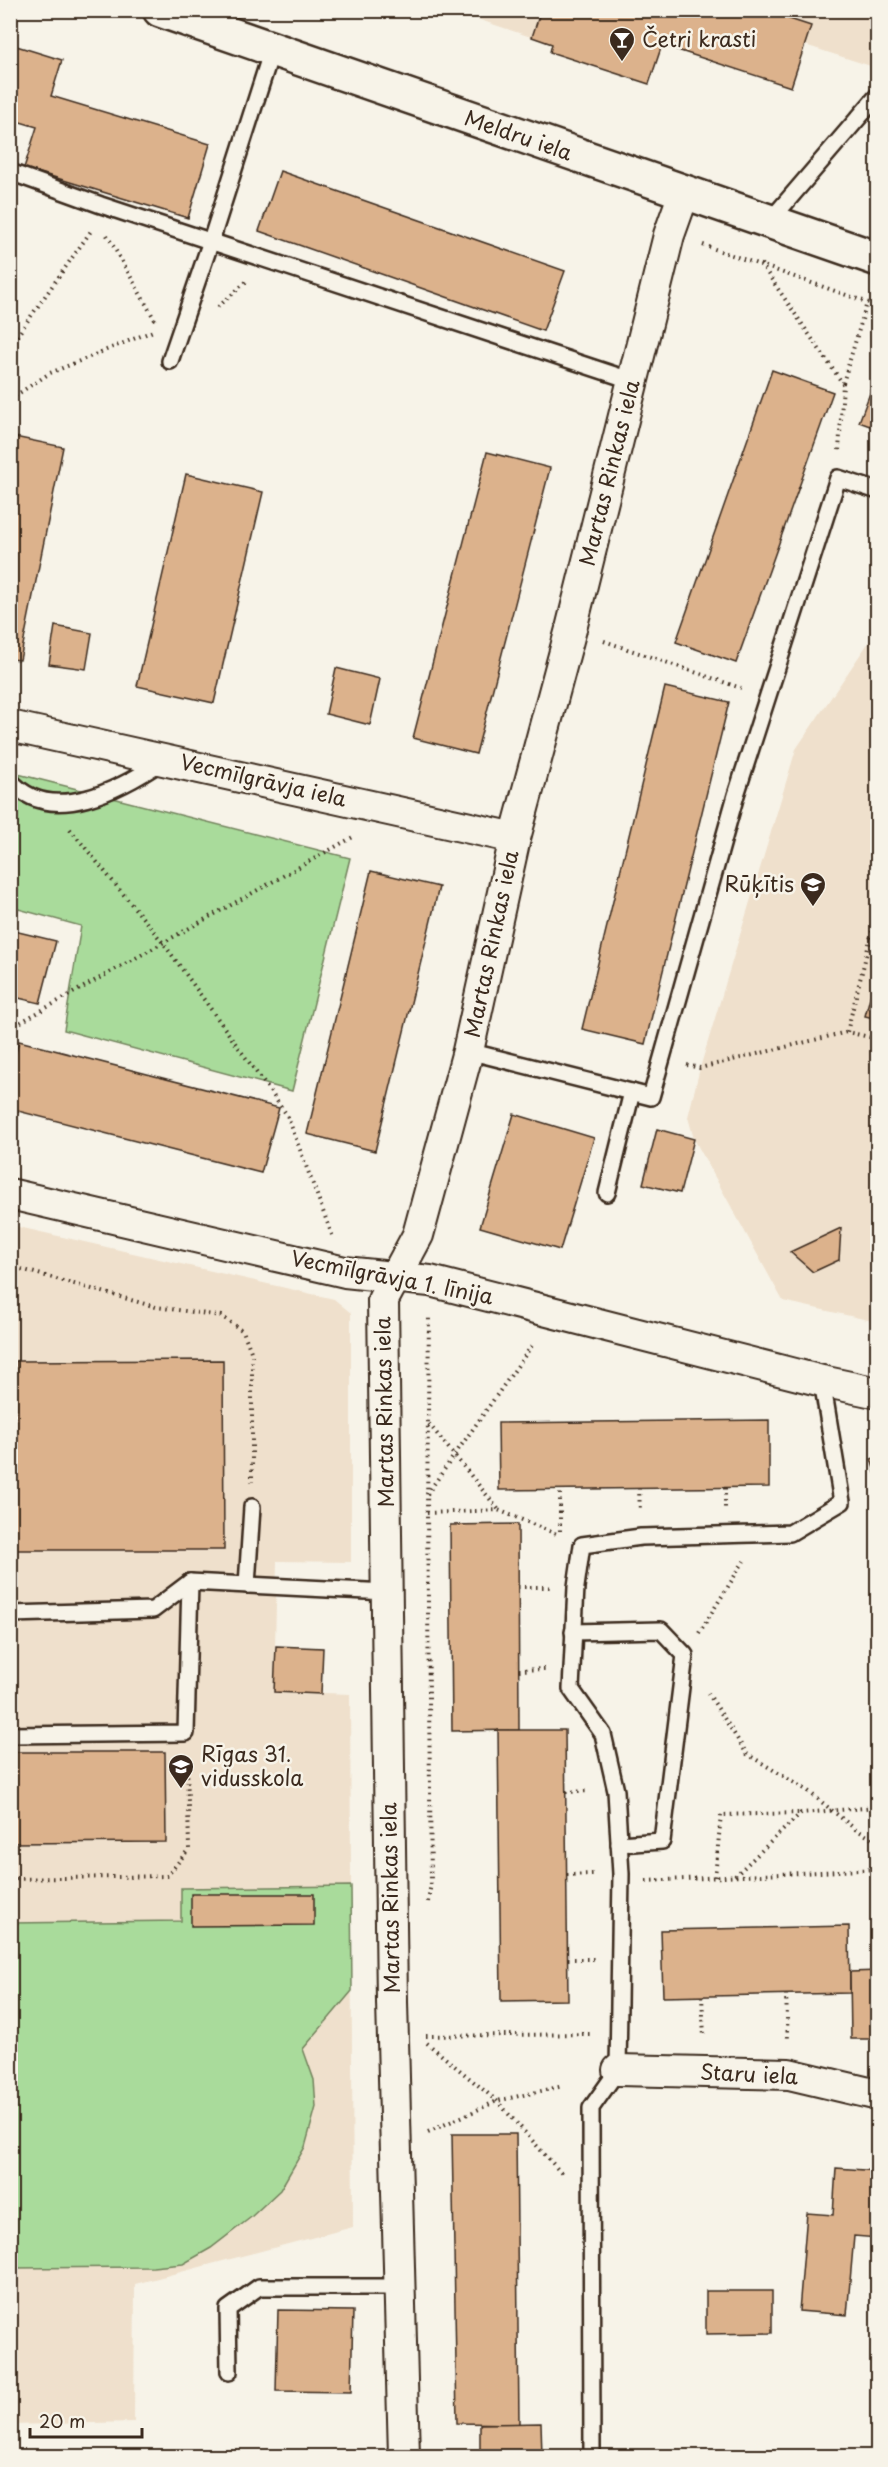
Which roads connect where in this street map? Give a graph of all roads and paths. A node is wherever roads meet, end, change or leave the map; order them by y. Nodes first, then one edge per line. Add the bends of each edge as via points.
1 (160, 10) edge
2 (272, 50) junction
3 (878, 94) edge
4 (10, 172) edge
5 (684, 194) junction
6 (100, 212) junction
7 (769, 222) junction
8 (669, 235) junction
9 (211, 241) junction
10 (878, 259) edge
11 (270, 260) junction
12 (761, 264) junction
13 (867, 303) junction
14 (878, 306) edge
15 (181, 329) junction
16 (10, 346) edge
17 (170, 361) dead end
18 (633, 381) junction
19 (843, 384) junction
20 (10, 399) edge
21 (838, 478) junction
22 (878, 491) edge
23 (571, 629) junction
24 (768, 698) junction
25 (10, 726) edge
26 (165, 759) junction
27 (10, 780) edge
28 (399, 812) junction
29 (67, 825) dead end
30 (515, 838) junction
31 (878, 908) edge
32 (164, 944) junction
33 (10, 1028) edge
34 (847, 1032) junction
35 (878, 1039) edge
36 (468, 1051) junction
37 (662, 1059) junction
38 (632, 1092) junction
39 (607, 1193) dead end
40 (10, 1194) edge
41 (10, 1266) edge
42 (345, 1272) junction
43 (395, 1278) junction
44 (430, 1281) junction
45 (536, 1341) dead end
46 (822, 1381) junction
47 (878, 1393) edge
48 (428, 1423) junction
49 (453, 1455) junction
50 (560, 1490) dead end
51 (427, 1494) junction
52 (252, 1507) joint
53 (498, 1510) junction
54 (427, 1513) junction
55 (761, 1534) junction
56 (190, 1582) junction
57 (247, 1585) junction
58 (387, 1592) junction
59 (10, 1614) edge
60 (573, 1632) junction
61 (685, 1655) junction
62 (186, 1733) junction
63 (10, 1735) edge
64 (878, 1807) edge
65 (832, 1810) junction
66 (801, 1813) junction
67 (878, 1842) edge
68 (619, 1844) junction
69 (878, 1869) edge
70 (735, 1876) junction
71 (716, 1877) junction
72 (10, 1879) edge
73 (621, 1882) junction
74 (427, 1906) dead end
75 (786, 1994) dead end
76 (702, 1996) dead end
77 (620, 2034) junction
78 (618, 2070) junction
79 (705, 2072) junction
80 (789, 2074) junction
81 (563, 2086) dead end
82 (878, 2095) edge
83 (497, 2101) junction
84 (418, 2137) dead end
85 (565, 2177) dead end
86 (398, 2287) junction
87 (229, 2372) dead end
88 (404, 2457) edge
89 (592, 2457) edge

1 - 2 street, Meldru iela
2 - 5 street, Meldru iela
2 - 9 lane
3 - 7 lane
4 - 6 lane
5 - 7 street, Meldru iela
5 - 8 street, Martas Rinkas iela
6 - 9 lane
6 - 16 path
6 - 20 path via 160,328 50,373
7 - 10 street, Meldru iela
8 - 12 path
8 - 18 street, Martas Rinkas iela
9 - 11 lane
9 - 15 lane
11 - 15 path via 200,323
11 - 18 lane
12 - 13 path
12 - 19 path
13 - 14 path
13 - 19 path
15 - 17 lane
18 - 23 street, Martas Rinkas iela
19 - 21 path
21 - 22 lane
21 - 24 lane
23 - 24 path
23 - 30 street, Martas Rinkas iela
24 - 37 lane via 736,795
25 - 26 street, Vecmīlgrāvja iela
26 - 27 lane via 114,789 60,803 32,798
26 - 28 street, Vecmīlgrāvja iela
28 - 30 street, Vecmīlgrāvja iela
28 - 32 path
29 - 32 path
30 - 36 street, Martas Rinkas iela
31 - 34 path
32 - 33 path
32 - 42 path via 287,1114
34 - 35 path
34 - 37 path via 700,1068
36 - 38 lane
36 - 43 street, Martas Rinkas iela via 418,1235
37 - 38 lane via 651,1097
38 - 39 lane
40 - 42 street, Vecmīlgrāvja 1. līnija
41 - 52 path via 156,1307 221,1316 243,1331 252,1354
42 - 43 street, Vecmīlgrāvja 1. līnija
43 - 44 street, Vecmīlgrāvja 1. līnija
43 - 58 street, Martas Rinkas iela via 383,1300
44 - 46 street, Vecmīlgrāvja 1. līnija
44 - 48 path
45 - 49 path
46 - 47 street, Vecmīlgrāvja 1. līnija
46 - 55 lane via 842,1502 790,1533
48 - 49 path
48 - 51 path
49 - 51 path
49 - 53 path
50 - 53 path via 560,1535
51 - 54 path
52 - 57 lane
53 - 54 path
54 - 74 path via 431,1883
55 - 60 lane via 641,1537 582,1545
55 - 61 path
56 - 57 lane
56 - 59 lane via 153,1610
56 - 62 lane
57 - 58 lane
58 - 86 street, Martas Rinkas iela
60 - 61 lane via 662,1630
60 - 68 lane via 571,1689 603,1734 616,1791
61 - 65 path via 747,1754
61 - 68 lane via 662,1841
62 - 63 lane
62 - 72 path via 189,1849 167,1876
64 - 65 path
65 - 66 path
65 - 67 path
66 - 70 path
66 - 71 path via 721,1815
68 - 73 lane
69 - 70 path
70 - 71 path
71 - 73 path
73 - 77 lane
75 - 80 path
76 - 79 path
77 - 78 lane
77 - 83 path via 419,2037
78 - 79 street, Staru iela
78 - 89 lane via 591,2108
79 - 80 street, Staru iela
80 - 82 street, Staru iela
81 - 83 path
83 - 84 path
83 - 85 path
86 - 87 lane via 258,2287 228,2309
86 - 88 street, Martas Rinkas iela

